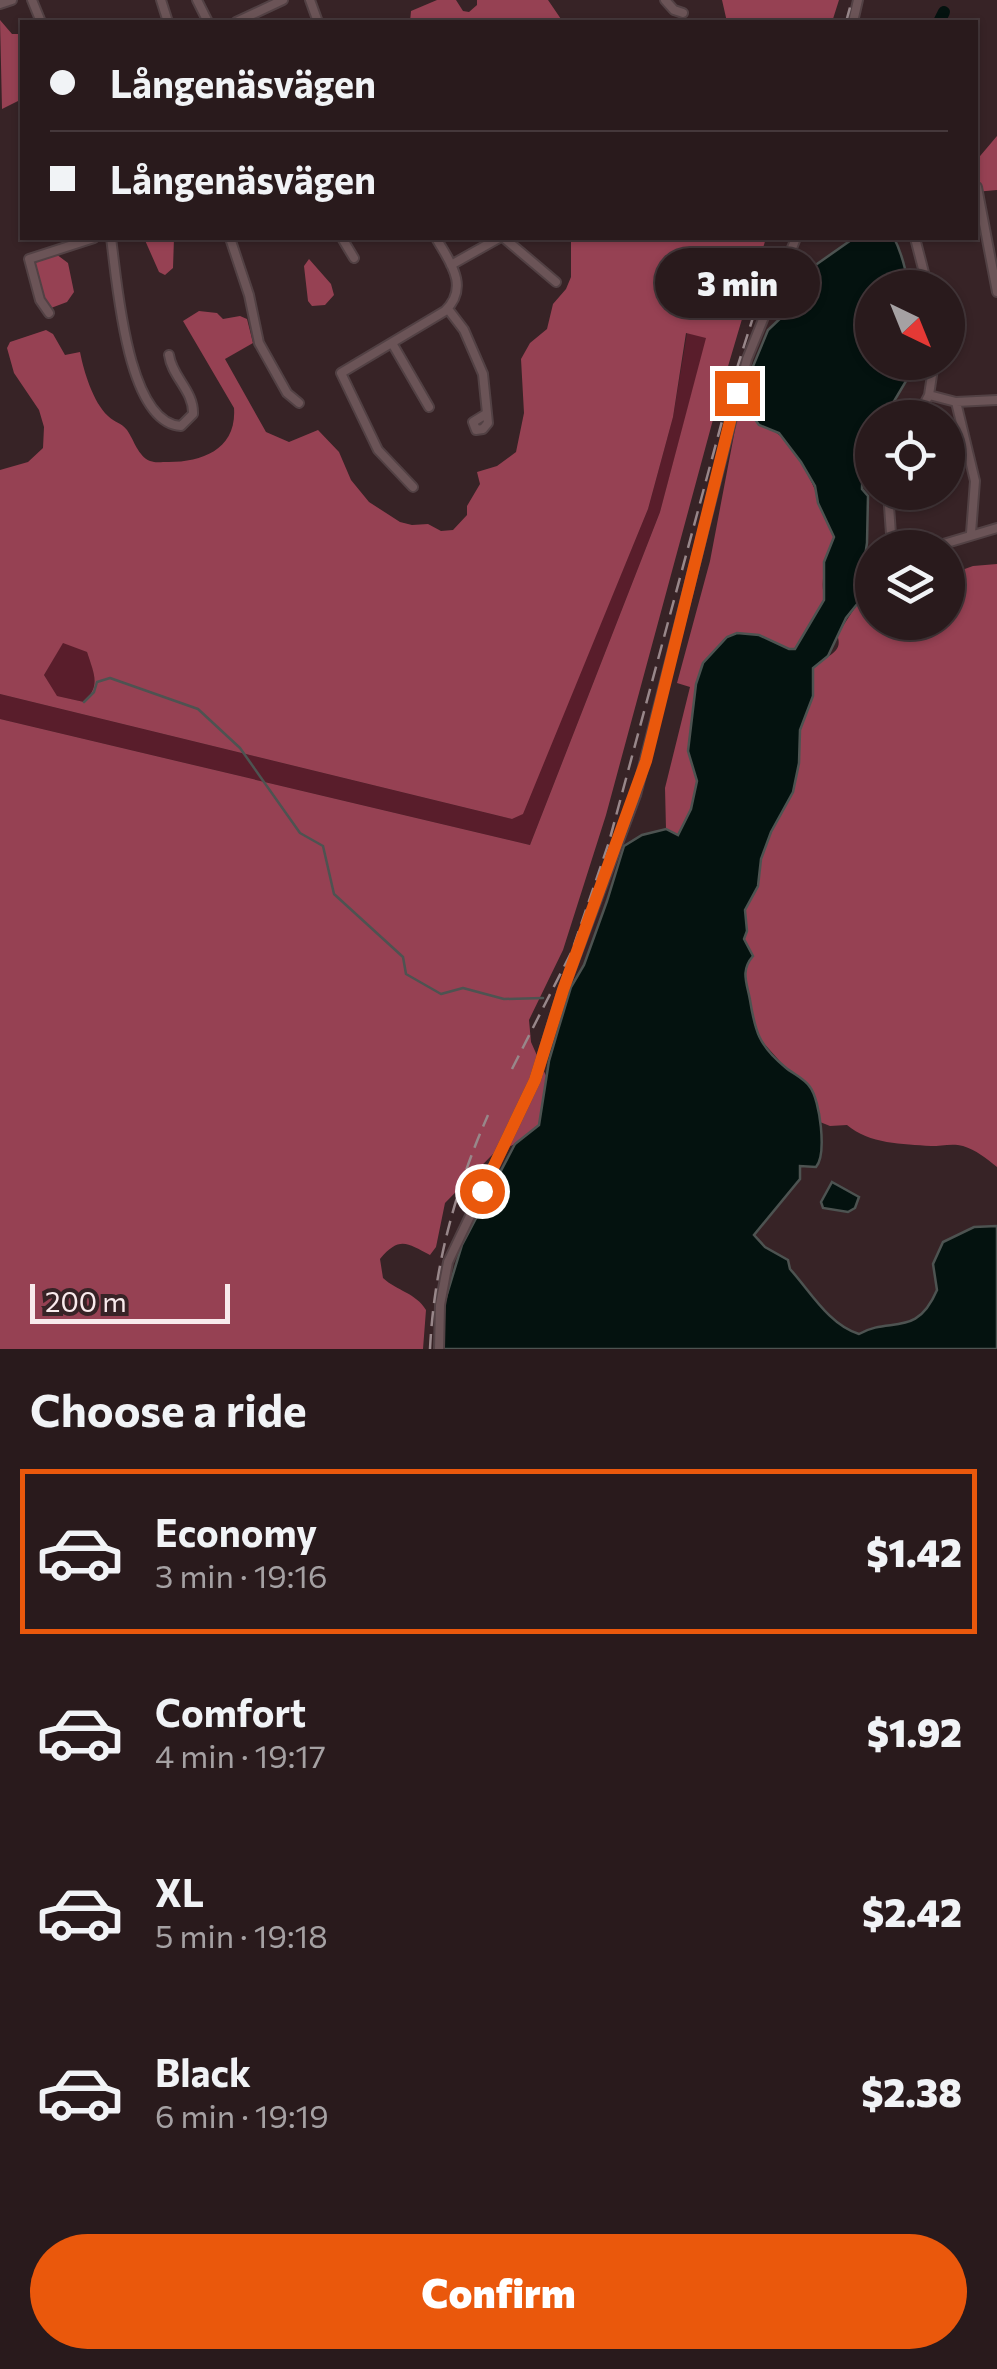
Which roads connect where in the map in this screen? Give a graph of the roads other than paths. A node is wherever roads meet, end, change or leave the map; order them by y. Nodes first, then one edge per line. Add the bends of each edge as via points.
1 (12, 0) edge
2 (283, 0) edge
3 (665, 0) edge
4 (0, 4) edge
5 (683, 13) dead end
6 (240, 20) edge
7 (978, 197) edge
8 (88, 240) edge
9 (111, 240) edge
10 (231, 240) edge
11 (343, 240) edge
12 (437, 240) edge
13 (498, 240) edge
14 (504, 240) edge
15 (795, 240) edge
16 (916, 240) edge
17 (354, 258) dead end
18 (451, 265) junction
19 (924, 270) edge
20 (556, 282) dead end
21 (997, 292) edge
22 (448, 309) junction
23 (48, 314) dead end
24 (392, 343) junction
25 (169, 355) dead end
26 (931, 380) edge
27 (929, 395) junction
28 (926, 400) edge
29 (948, 400) edge
30 (997, 400) edge
31 (299, 402) dead end
32 (965, 402) edge
33 (429, 407) dead end
34 (486, 414) dead end
35 (965, 439) edge
36 (413, 486) dead end
37 (997, 528) edge
38 (970, 534) junction
39 (965, 536) edge
40 (439, 1349) edge

1 - 4 street
2 - 6 street
3 - 5 street
7 - 21 street
8 - 23 street via 28,259
9 - 25 street via 130,359 161,418 182,426 193,403
10 - 31 street via 258,343
11 - 17 street
12 - 18 street
13 - 18 street
14 - 20 street
15 - 40 street via 727,428 636,794 535,1080 448,1262
16 - 19 street
18 - 22 street via 458,285
22 - 24 street
22 - 34 street via 483,374
24 - 33 street
24 - 36 street via 341,372 378,450
26 - 27 street
27 - 28 street
27 - 29 street
30 - 32 street
35 - 38 street via 975,481
37 - 38 street
38 - 39 street

